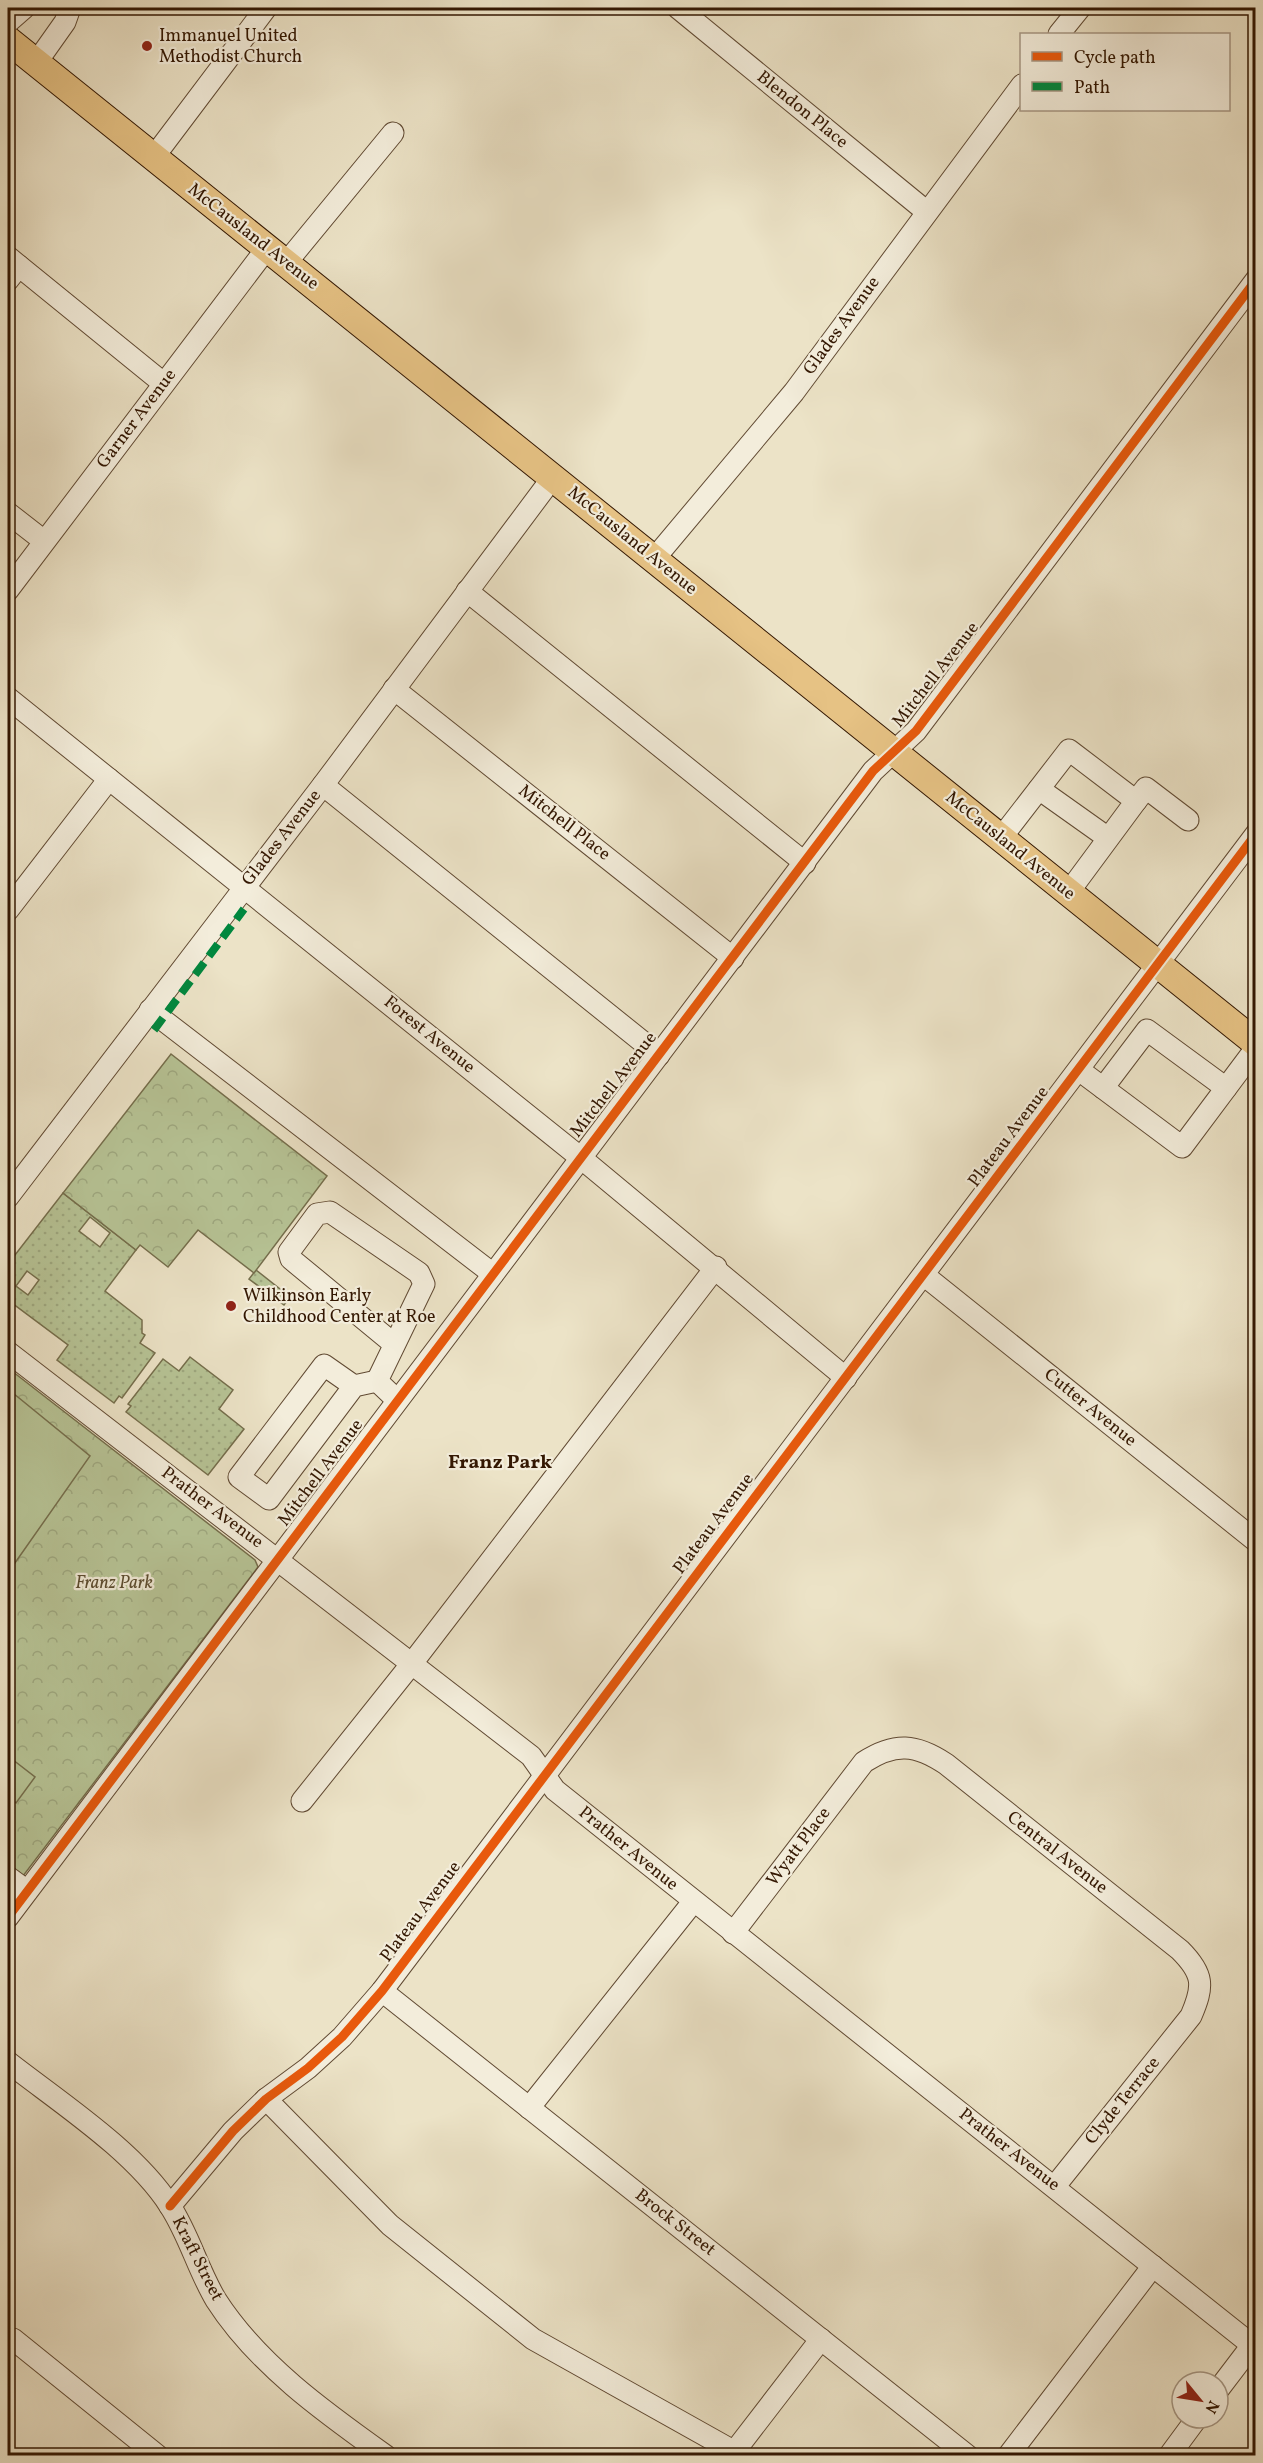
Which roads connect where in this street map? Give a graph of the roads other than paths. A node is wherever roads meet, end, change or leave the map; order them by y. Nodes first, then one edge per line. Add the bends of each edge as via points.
1 (24, 8) edge
2 (70, 8) edge
3 (266, 8) edge
4 (678, 8) edge
5 (1080, 8) edge
6 (8, 22) edge
7 (1060, 33) edge
8 (8, 39) edge
9 (36, 63) junction
10 (1020, 88) edge
11 (393, 133) dead end
12 (153, 158) junction
13 (927, 212) junction
14 (276, 256) junction
15 (11, 268) edge
16 (1256, 280) edge
17 (164, 383) junction
18 (553, 477) junction
19 (8, 513) edge
20 (44, 541) junction
21 (654, 559) junction
22 (8, 590) edge
23 (467, 591) junction
24 (394, 689) junction
25 (8, 698) edge
26 (894, 752) junction
27 (109, 779) junction
28 (323, 785) junction
29 (1039, 789) junction
30 (1136, 801) junction
31 (1188, 820) dead end
32 (1001, 838) junction
33 (1108, 838) junction
34 (1253, 843) edge
35 (804, 863) junction
36 (244, 887) junction
37 (1068, 893) junction
38 (8, 910) edge
39 (733, 958) junction
40 (1158, 966) junction
41 (150, 1010) junction
42 (1256, 1045) edge
43 (659, 1055) junction
44 (1080, 1070) junction
45 (1103, 1088) junction
46 (1226, 1088) junction
47 (580, 1157) junction
48 (8, 1197) edge
49 (716, 1267) junction
50 (493, 1274) junction
51 (925, 1276) junction
52 (394, 1344) junction
53 (8, 1352) edge
54 (846, 1378) junction
55 (377, 1382) junction
56 (354, 1386) junction
57 (397, 1400) junction
58 (1256, 1541) edge
59 (277, 1558) junction
60 (413, 1662) junction
61 (864, 1762) joint
62 (544, 1775) junction
63 (302, 1801) dead end
64 (8, 1877) edge
65 (27, 1892) junction
66 (693, 1902) junction
67 (8, 1917) edge
68 (733, 1933) junction
69 (382, 1991) junction
70 (1191, 2016) joint
71 (8, 2062) edge
72 (266, 2099) junction
73 (529, 2108) junction
74 (1055, 2186) junction
75 (170, 2206) junction
76 (1153, 2266) junction
77 (14, 2339) dead end
78 (821, 2339) junction
79 (1254, 2343) edge
80 (1230, 2374) edge
81 (1188, 2430) edge
82 (736, 2454) edge
83 (159, 2456) edge
84 (386, 2456) edge
85 (968, 2456) edge
86 (1008, 2456) edge
87 (1169, 2456) edge

1 - 6 street
2 - 9 street via 65,22
3 - 12 street
4 - 13 street, Blendon Place
5 - 7 street
8 - 9 main road, McCausland Avenue
9 - 12 main road, McCausland Avenue
10 - 13 street, Glades Avenue
11 - 14 street, Garner Avenue
12 - 14 main road, McCausland Avenue
13 - 21 street, Glades Avenue via 794,392
14 - 17 street, Garner Avenue
14 - 18 main road, McCausland Avenue
15 - 17 street
16 - 26 street, Mitchell Avenue via 923,722
17 - 20 street, Garner Avenue
18 - 21 main road, McCausland Avenue
18 - 23 street, Glades Avenue
19 - 20 street
20 - 22 street, Garner Avenue
21 - 26 main road, McCausland Avenue
23 - 24 street, Glades Avenue
23 - 35 street
24 - 28 street, Glades Avenue
24 - 39 street, Mitchell Place
25 - 27 street, Forest Avenue
26 - 32 main road, McCausland Avenue
26 - 35 street, Mitchell Avenue via 873,771
27 - 36 street, Forest Avenue
27 - 38 street
28 - 36 street, Glades Avenue
28 - 43 street
29 - 30 street via 1069,750
29 - 32 street
29 - 33 street
30 - 31 street via 1146,788
30 - 33 street
32 - 37 main road, McCausland Avenue
33 - 37 street
34 - 40 street, Plateau Avenue
35 - 39 street, Mitchell Avenue
36 - 41 street, Glades Avenue
36 - 47 street, Forest Avenue
37 - 40 main road, McCausland Avenue
39 - 43 street, Mitchell Avenue
40 - 42 main road, McCausland Avenue
40 - 44 street, Plateau Avenue
41 - 48 street, Glades Avenue
41 - 50 street
42 - 46 street
43 - 47 street, Mitchell Avenue
44 - 45 street
44 - 51 street, Plateau Avenue
45 - 46 street via 1147,1029
45 - 46 street via 1182,1147
47 - 49 street, Forest Avenue
47 - 50 street, Mitchell Avenue
49 - 54 street, Forest Avenue
49 - 60 street
50 - 57 street, Mitchell Avenue
51 - 54 street, Plateau Avenue
51 - 58 street, Cutter Avenue
52 - 52 street via 424,1284 419,1273 330,1212 317,1214 289,1252 291,1259
52 - 55 street
53 - 59 street, Prather Avenue
54 - 62 street, Plateau Avenue
55 - 56 street
55 - 57 street
56 - 56 street via 269,1499 239,1478 324,1365
57 - 59 street, Mitchell Avenue
59 - 60 street, Prather Avenue
59 - 65 street, Mitchell Avenue
60 - 62 street, Prather Avenue via 531,1755
60 - 63 street
61 - 68 street, Wyatt Place
61 - 70 street, Central Avenue via 879,1752 916,1748 946,1764 1193,1963 1200,1978 1199,1997
62 - 66 street, Prather Avenue via 555,1790
62 - 69 street, Plateau Avenue
64 - 65 street
65 - 67 street, Mitchell Avenue
66 - 68 street, Prather Avenue
66 - 73 street
68 - 74 street, Prather Avenue
69 - 72 street, Plateau Avenue via 342,2037
69 - 73 street, Brock Street
70 - 74 street, Clyde Terrace
71 - 75 street, Kraft Street via 111,2143
72 - 75 street, Plateau Avenue via 233,2131
72 - 82 street via 390,2225 533,2339
73 - 78 street, Brock Street
74 - 76 street, Prather Avenue
75 - 84 street, Kraft Street via 201,2273 235,2327 274,2369
76 - 79 street, Prather Avenue
76 - 86 street
77 - 83 street
78 - 82 street
78 - 85 street, Brock Street
79 - 80 street
81 - 87 street

